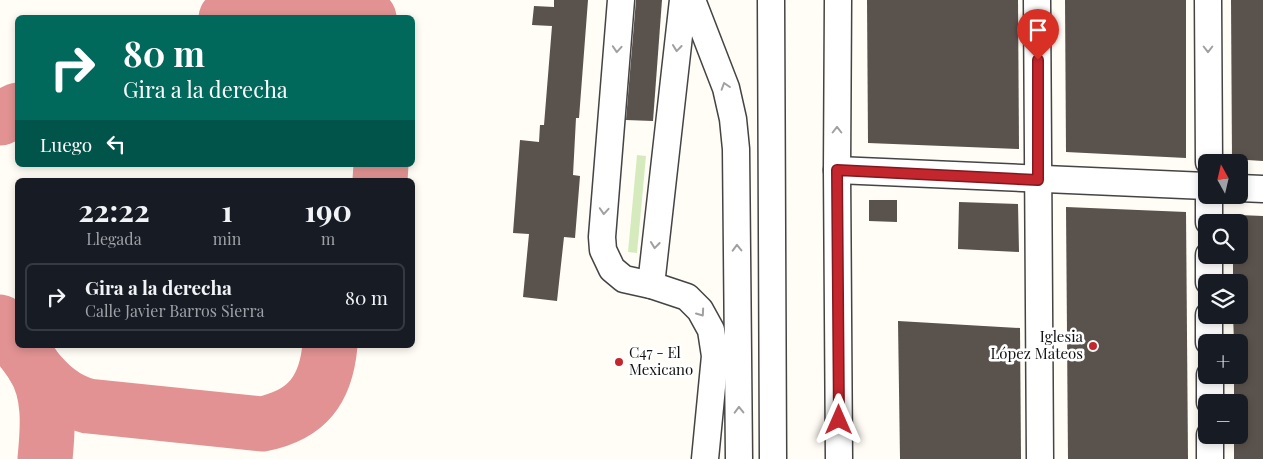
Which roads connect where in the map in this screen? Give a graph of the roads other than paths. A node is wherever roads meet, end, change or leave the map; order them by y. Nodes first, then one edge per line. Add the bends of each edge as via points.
1 (621, 0) edge
2 (683, 0) edge
3 (692, 0) edge
4 (771, 0) edge
5 (838, 0) edge
6 (1037, 0) edge
7 (1208, 0) edge
8 (1209, 154) edge
9 (837, 170) junction
10 (1038, 180) junction
11 (1198, 186) edge
12 (1248, 188) edge
13 (1263, 189) edge
14 (651, 285) junction
15 (1210, 444) edge
16 (705, 459) edge
17 (739, 459) edge
18 (773, 459) edge
19 (839, 459) edge
20 (1040, 459) edge
21 (1210, 459) edge

1 -> 14 street via 603,250 612,270 624,279
2 -> 14 street
17 -> 3 street via 733,119 726,88
4 - 18 street
9 -> 5 street
6 - 10 street
7 -> 8 street
9 - 10 street
9 - 19 street
10 - 11 street
10 - 20 street
12 - 13 street
14 -> 16 street via 687,297 700,310 711,330 715,356
15 - 21 street

